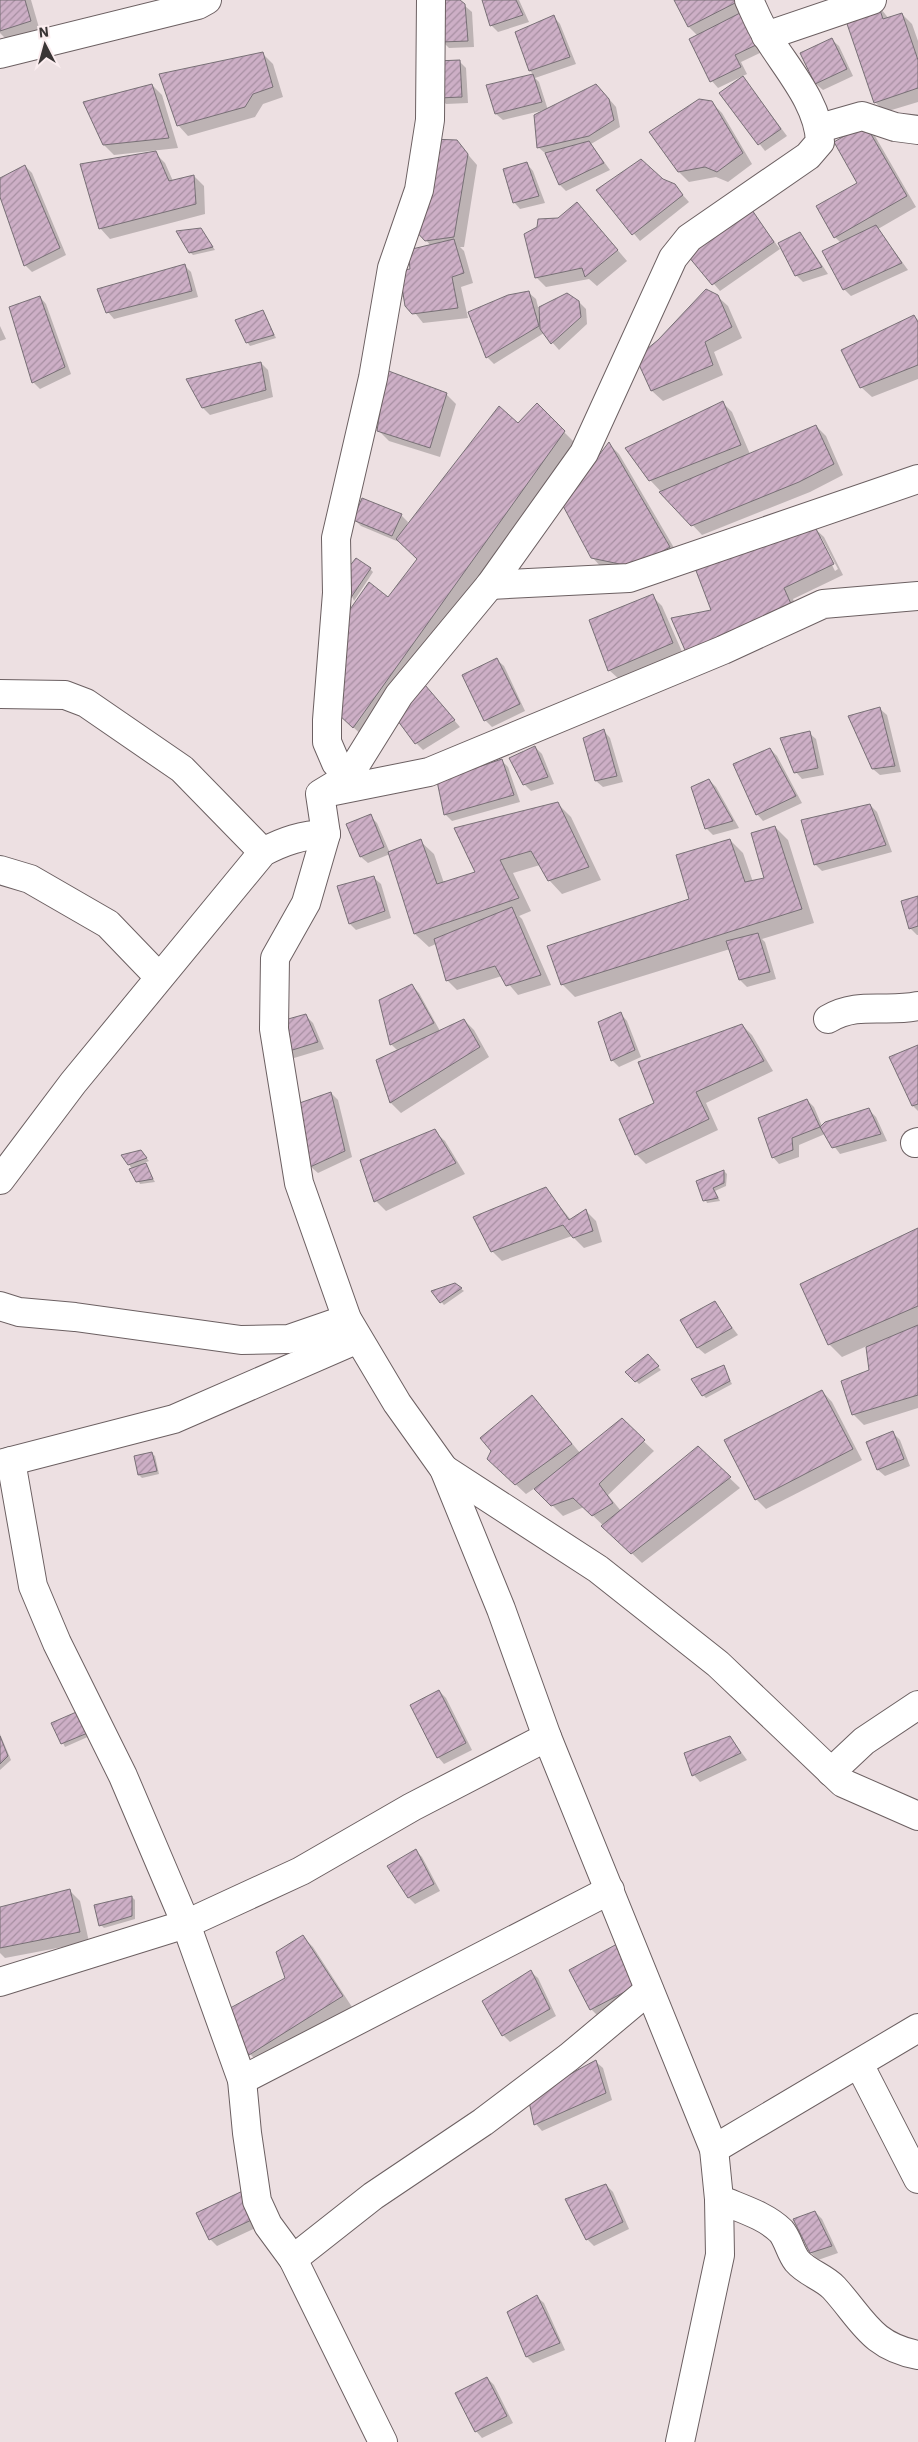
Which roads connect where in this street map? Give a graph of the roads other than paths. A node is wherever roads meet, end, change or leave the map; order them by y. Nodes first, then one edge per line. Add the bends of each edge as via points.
1 (207, 0) edge
2 (431, 0) edge
3 (749, 0) edge
4 (872, 0) edge
5 (766, 36) junction
6 (0, 54) edge
7 (820, 128) junction
8 (918, 130) edge
9 (918, 479) edge
10 (490, 585) junction
11 (918, 596) edge
12 (0, 694) edge
13 (348, 777) junction
14 (320, 794) junction
15 (326, 834) junction
16 (263, 852) junction
17 (0, 870) edge
18 (159, 978) junction
19 (918, 1006) edge
20 (828, 1019) dead end
21 (0, 1180) edge
22 (0, 1306) edge
23 (352, 1329) junction
24 (6, 1463) edge
25 (444, 1469) junction
26 (918, 1705) edge
27 (547, 1737) junction
28 (831, 1772) junction
29 (918, 1816) edge
30 (610, 1890) junction
31 (186, 1924) junction
32 (0, 1982) edge
33 (649, 1990) junction
34 (918, 2028) edge
35 (859, 2064) junction
36 (242, 2080) junction
37 (714, 2149) junction
38 (918, 2179) edge
39 (719, 2200) junction
40 (293, 2259) junction
41 (918, 2355) edge
42 (383, 2442) edge
43 (680, 2442) edge

1 - 6 street via 198,5
2 - 13 street via 430,120 419,190 392,268 373,378 336,538 337,593 327,742 336,763
3 - 5 street
4 - 5 street
5 - 7 street via 807,100
7 - 8 street via 862,116 895,127
7 - 10 street via 820,142 808,156 689,238 673,258 584,453
9 - 10 street via 629,578
10 - 13 street via 399,695
11 - 14 street via 823,604 723,650 429,772
12 - 16 street via 65,695 86,703 182,768
13 - 14 street
14 - 15 street
15 - 16 street via 308,834 286,840
15 - 23 street via 306,903 275,958 274,1029 299,1183
16 - 18 street
17 - 18 street via 30,879 108,924
18 - 21 street via 73,1083
19 - 20 street via 858,1008 841,1011
22 - 23 street via 19,1312 241,1340 289,1339
23 - 24 street via 174,1419
23 - 25 street via 397,1403
24 - 31 street via 33,1586 124,1776
25 - 27 street via 501,1609
25 - 28 street via 598,1569 718,1664
26 - 28 street via 864,1741
27 - 30 street
27 - 31 street via 412,1807 301,1871
28 - 29 street via 843,1783
30 - 33 street
30 - 36 street
31 - 32 street
31 - 36 street
33 - 37 street
33 - 40 street via 569,2057 483,2122 373,2196
34 - 35 street
35 - 37 street
35 - 38 street
36 - 40 street via 257,2201 268,2225
37 - 39 street
39 - 41 street via 758,2216 781,2231 796,2260 832,2287 873,2336 904,2352
39 - 43 street via 720,2255
40 - 42 street

